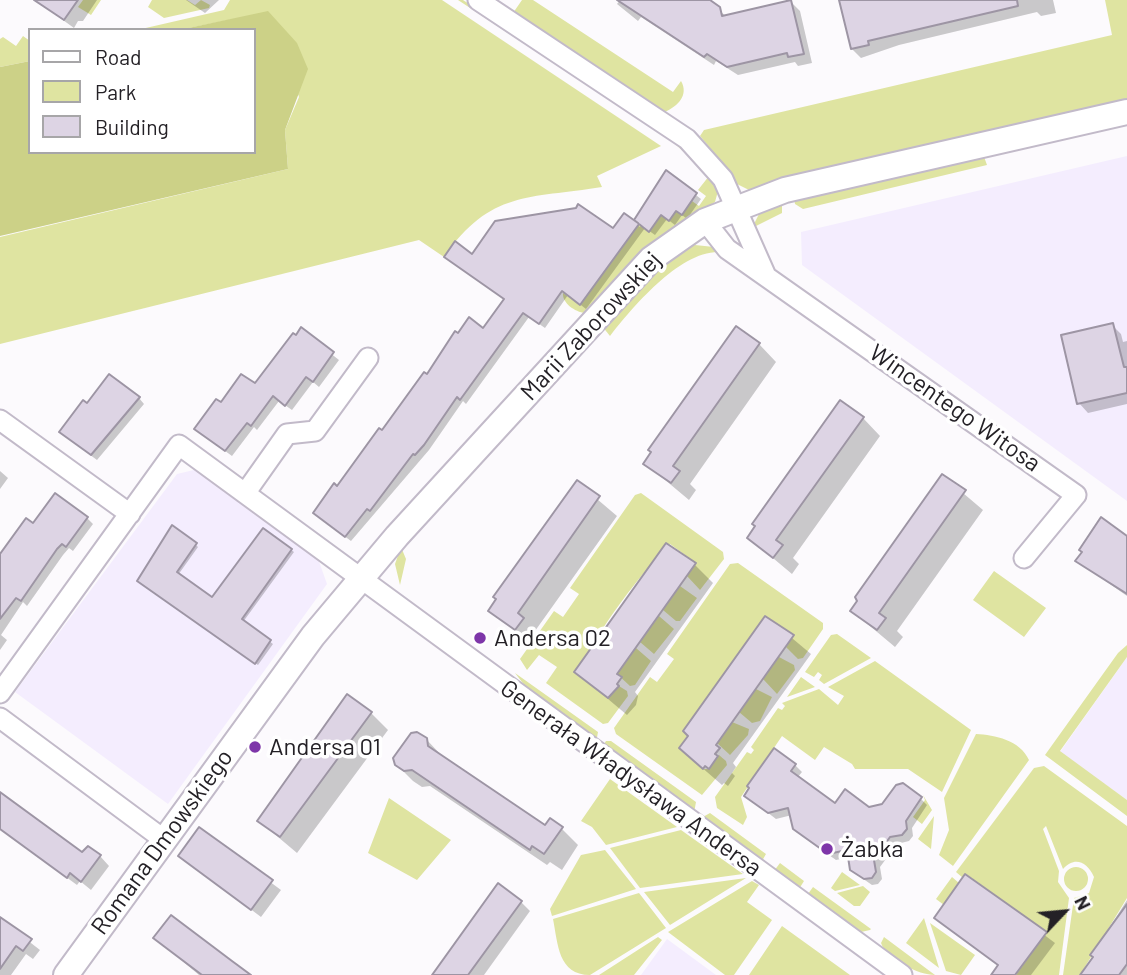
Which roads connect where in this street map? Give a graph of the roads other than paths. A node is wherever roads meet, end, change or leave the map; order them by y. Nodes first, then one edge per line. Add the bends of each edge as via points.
1 (478, 0) edge
2 (1127, 112) edge
3 (736, 208) junction
4 (705, 221) junction
5 (766, 276) junction
6 (368, 358) dead end
7 (0, 420) edge
8 (246, 492) junction
9 (130, 514) junction
10 (1024, 558) dead end
11 (362, 577) junction
12 (0, 694) edge
13 (0, 718) edge
14 (163, 839) junction
15 (66, 975) edge
16 (902, 975) edge

1 - 3 street via 679,132 719,173
2 - 3 street, Marii Zaborowskiej via 785,190
3 - 4 street, Marii Zaborowskiej
3 - 5 street
4 - 5 street, Wincentego Witosa via 727,249
4 - 11 street, Marii Zaborowskiej via 637,272
5 - 10 street, Wincentego Witosa via 1076,495
6 - 8 street via 314,431 287,434
7 - 9 street
8 - 9 street, Generała Władysława Andersa via 179,445
8 - 11 street, Generała Władysława Andersa
9 - 12 street
11 - 14 street, Romana Dmowskiego via 289,666
11 - 16 street, Generała Władysława Andersa via 584,745
13 - 14 street
14 - 15 street, Romana Dmowskiego

